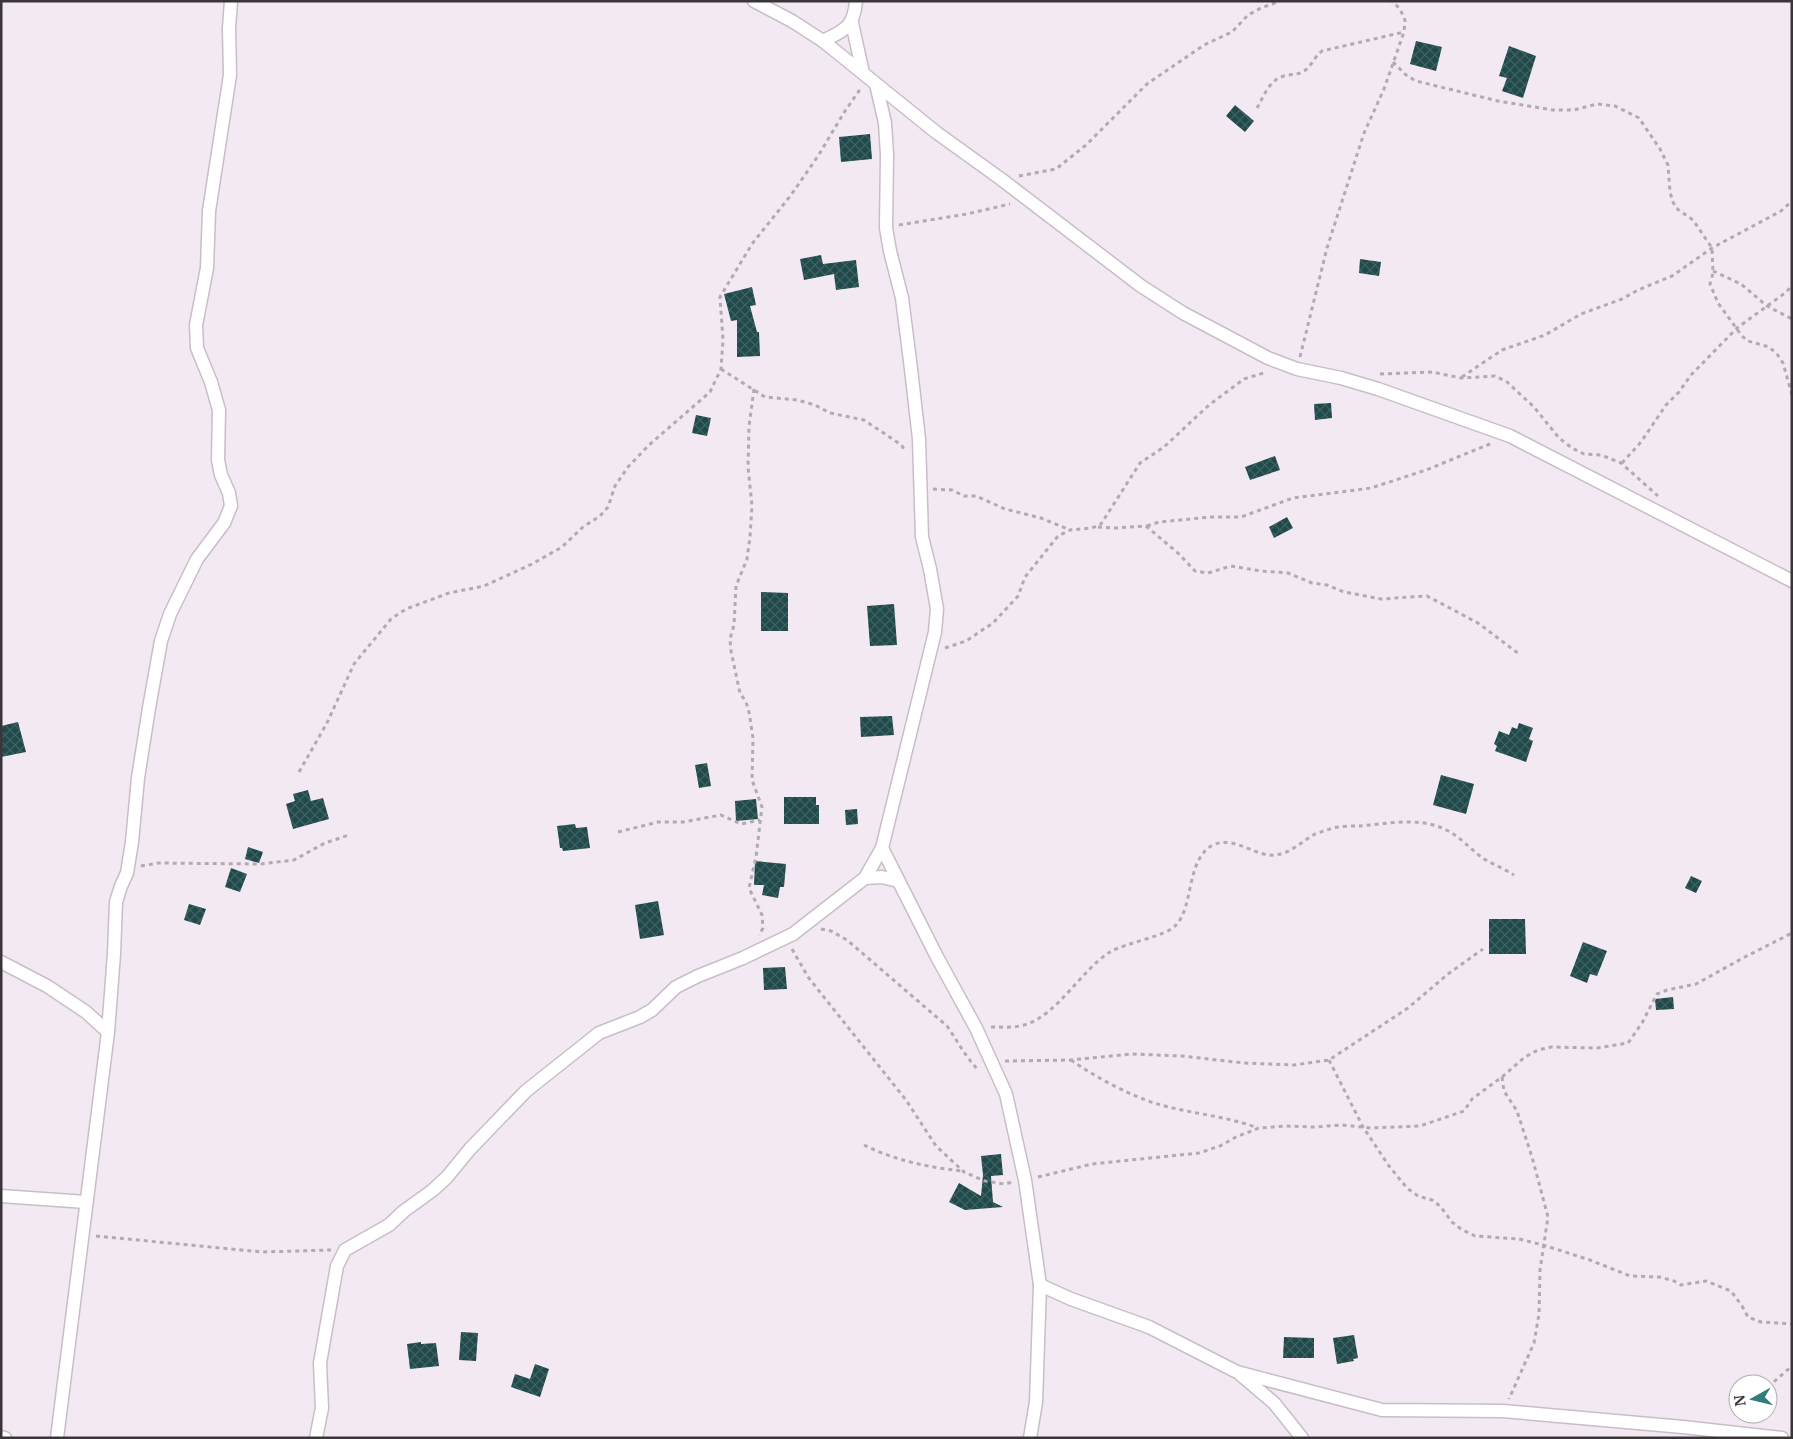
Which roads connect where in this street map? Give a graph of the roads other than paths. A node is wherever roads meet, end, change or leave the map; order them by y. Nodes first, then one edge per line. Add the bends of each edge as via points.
1 (231, 1) edge
2 (754, 1) edge
3 (856, 1) edge
4 (852, 23) junction
5 (823, 41) junction
6 (870, 78) junction
7 (1792, 581) edge
8 (882, 848) junction
9 (865, 878) junction
10 (898, 881) junction
11 (1, 962) edge
12 (108, 1032) junction
13 (1, 1196) edge
14 (86, 1202) junction
15 (1040, 1285) junction
16 (1237, 1372) junction
17 (57, 1438) edge
18 (316, 1438) edge
19 (1030, 1438) edge
20 (1302, 1438) edge
21 (1782, 1438) edge

1 - 12 street via 230,75 209,211 207,268 196,326 198,348 218,410 218,460 231,506 224,523 197,559 170,614 162,641 138,778 127,873 116,902
2 - 5 street
3 - 4 street
4 - 5 street via 844,31
4 - 6 street
5 - 6 street
6 - 7 street via 936,133 1141,286 1183,313 1283,364 1341,378 1510,436
6 - 8 street via 885,123 886,228 902,298 919,439 922,537 937,609 930,654
8 - 9 street
8 - 10 street
9 - 10 street via 882,877
9 - 18 street via 786,938 676,987 652,1010 599,1033 526,1091 433,1190 389,1225 345,1250 337,1266 320,1363 322,1408
10 - 15 street via 976,1028 1006,1094 1025,1180
11 - 12 street via 47,986 86,1012
12 - 14 street
13 - 14 street
14 - 17 street
15 - 16 street via 1149,1327
15 - 19 street via 1036,1402
16 - 20 street via 1274,1403
16 - 21 street via 1382,1410 1503,1411

